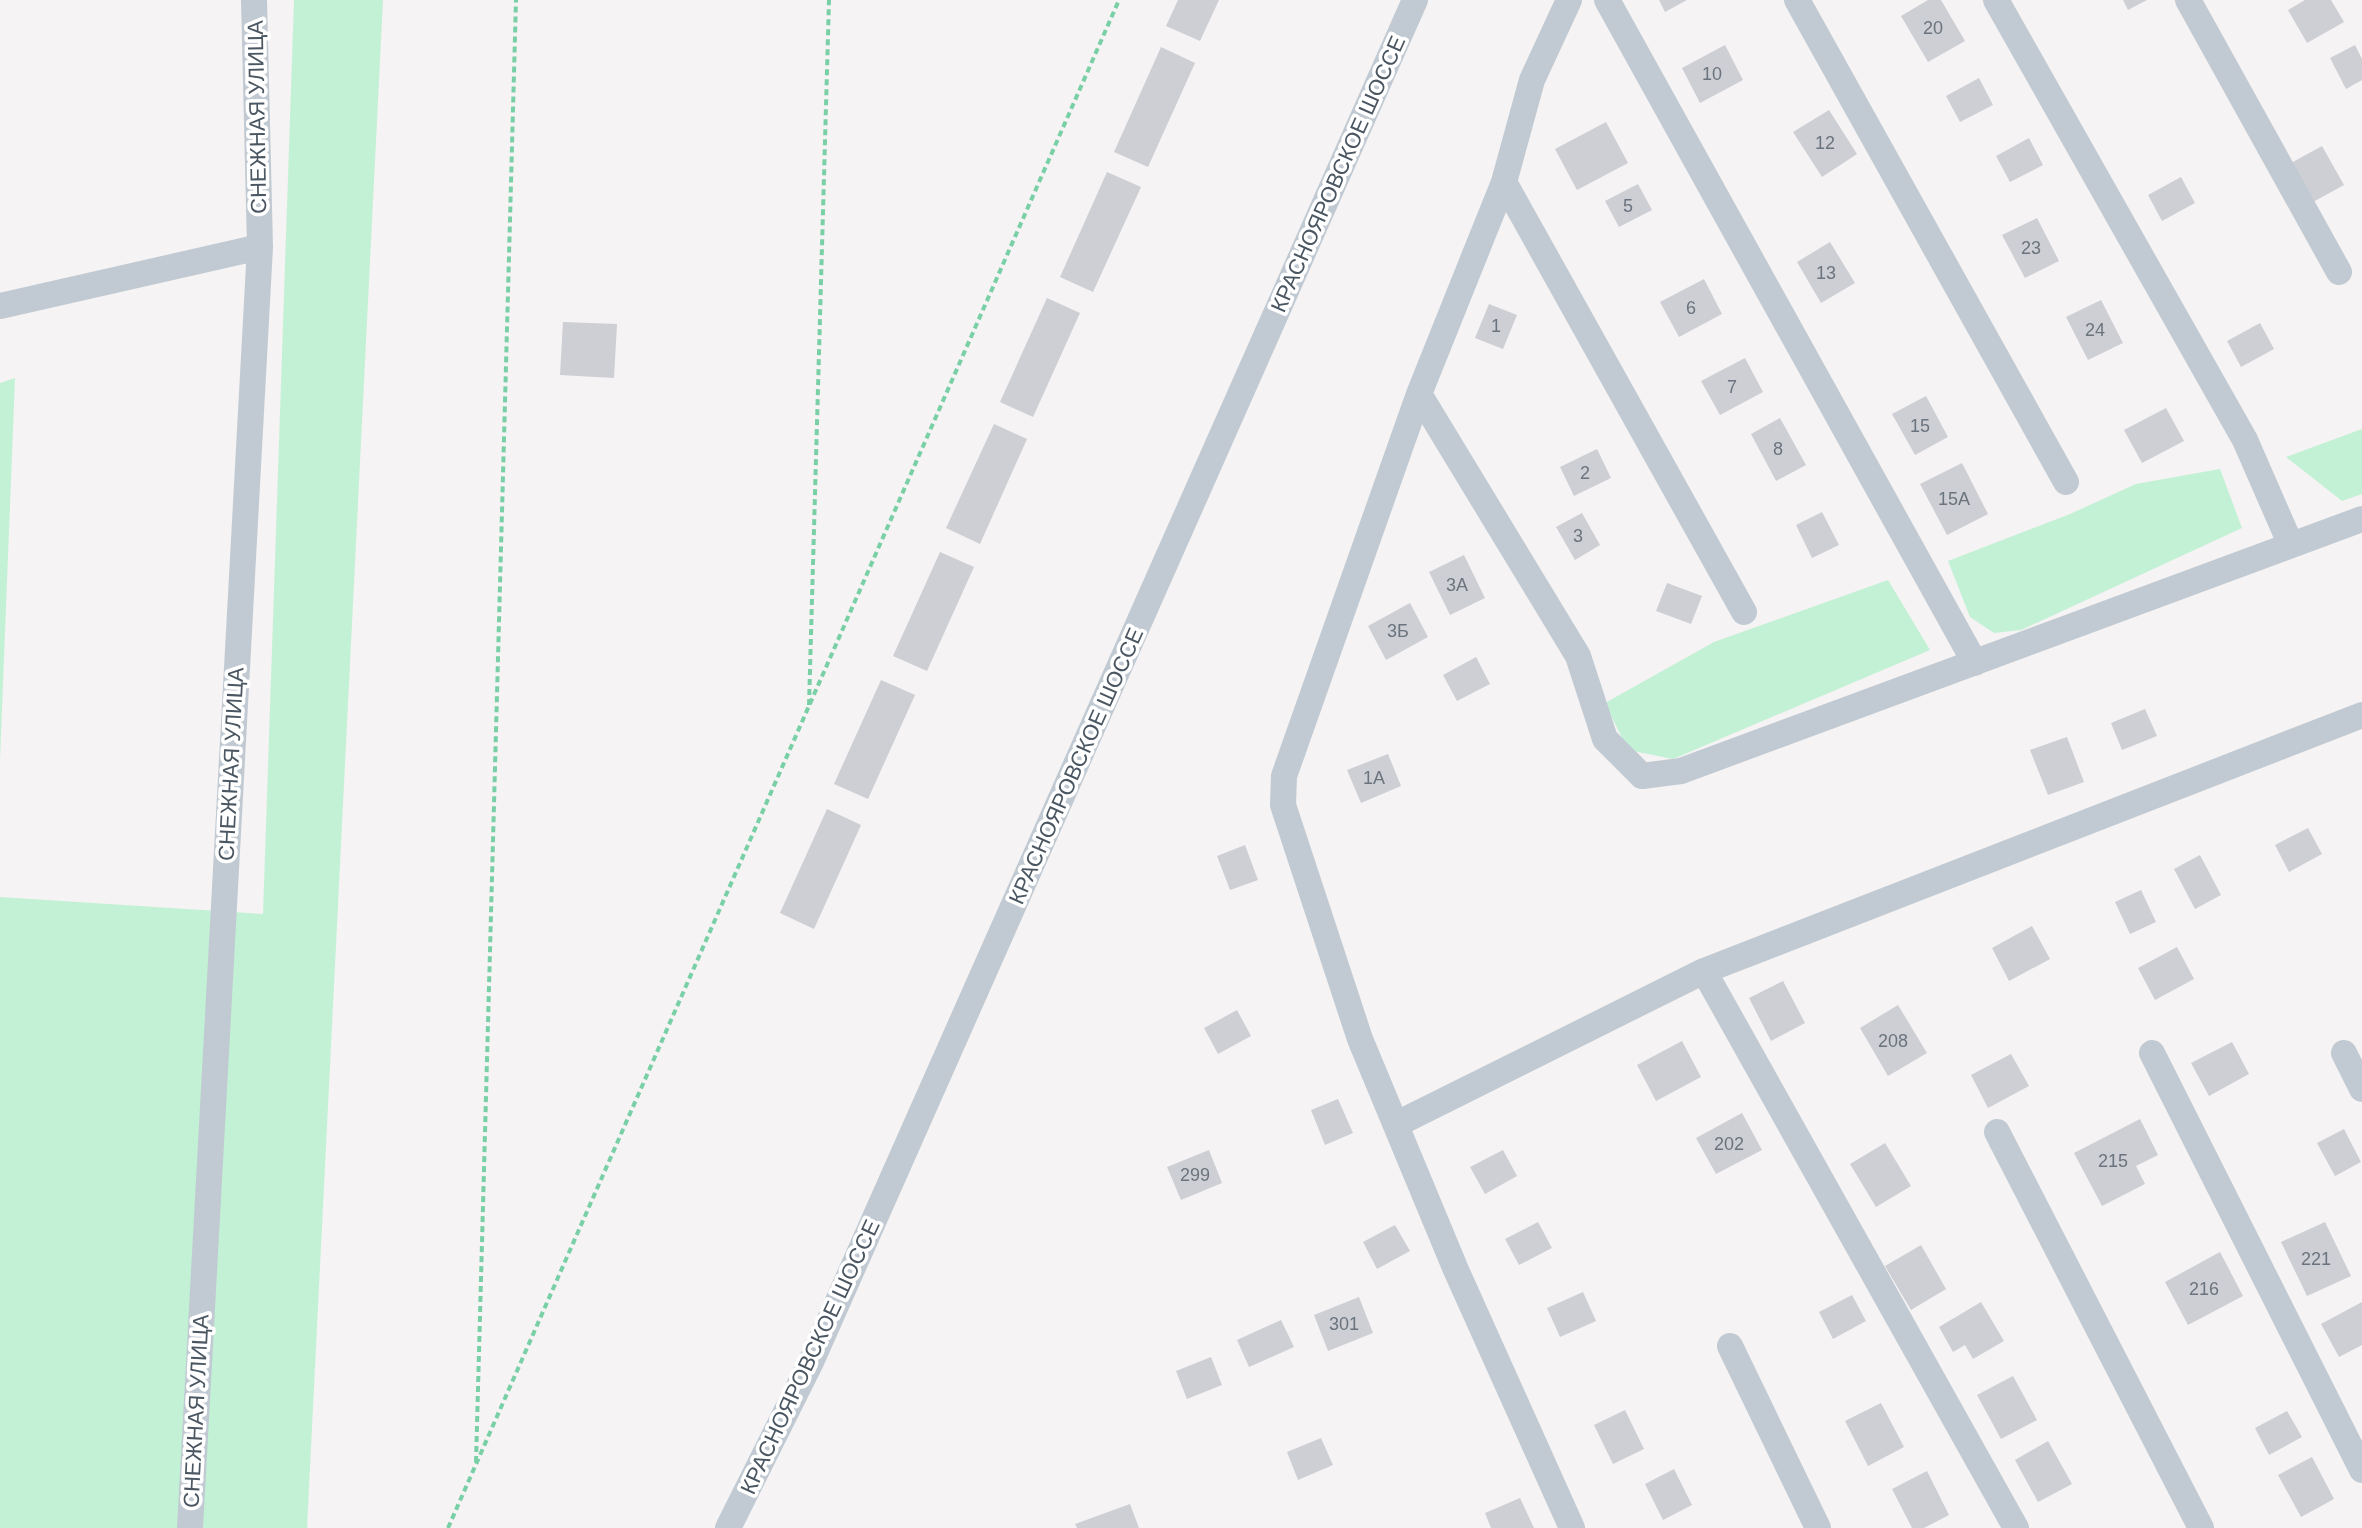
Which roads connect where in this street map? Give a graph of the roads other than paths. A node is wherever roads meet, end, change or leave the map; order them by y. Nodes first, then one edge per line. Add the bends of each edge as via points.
1 (254, 0) edge
2 (1415, 0) edge
3 (1569, 0) edge
4 (1607, 0) edge
5 (1797, 0) edge
6 (1996, 0) edge
7 (2188, 0) edge
8 (1504, 182) junction
9 (260, 247) junction
10 (2339, 272) dead end
11 (0, 306) edge
12 (1419, 394) junction
13 (2066, 482) dead end
14 (2362, 519) edge
15 (2290, 543) junction
16 (1744, 612) dead end
17 (1975, 663) junction
18 (2362, 715) edge
19 (1704, 971) junction
20 (2152, 1053) dead end
21 (2344, 1053) dead end
22 (2362, 1089) edge
23 (1397, 1124) junction
24 (1997, 1132) dead end
25 (1730, 1346) dead end
26 (2362, 1470) edge
27 (190, 1528) edge
28 (728, 1528) edge
29 (1572, 1528) edge
30 (1818, 1528) edge
31 (2016, 1528) edge
32 (2201, 1528) edge

1 - 9 street, СНЕЖНАЯ УЛИЦА
2 - 28 street, КРАСНОЯРОВСКОЕ ШОССЕ via 818,1348
3 - 8 street via 1532,80
4 - 17 street
5 - 13 street
6 - 15 street via 2245,440
7 - 10 street
8 - 12 street
8 - 16 street
9 - 11 street
9 - 27 street, СНЕЖНАЯ УЛИЦА
12 - 17 street via 1578,656 1605,739 1642,776 1681,771
12 - 23 street via 1283,790 1283,805 1360,1039
14 - 15 street
15 - 17 street
18 - 19 street
19 - 23 street
19 - 31 street
20 - 26 street
21 - 22 street
23 - 29 street
24 - 32 street
25 - 30 street

